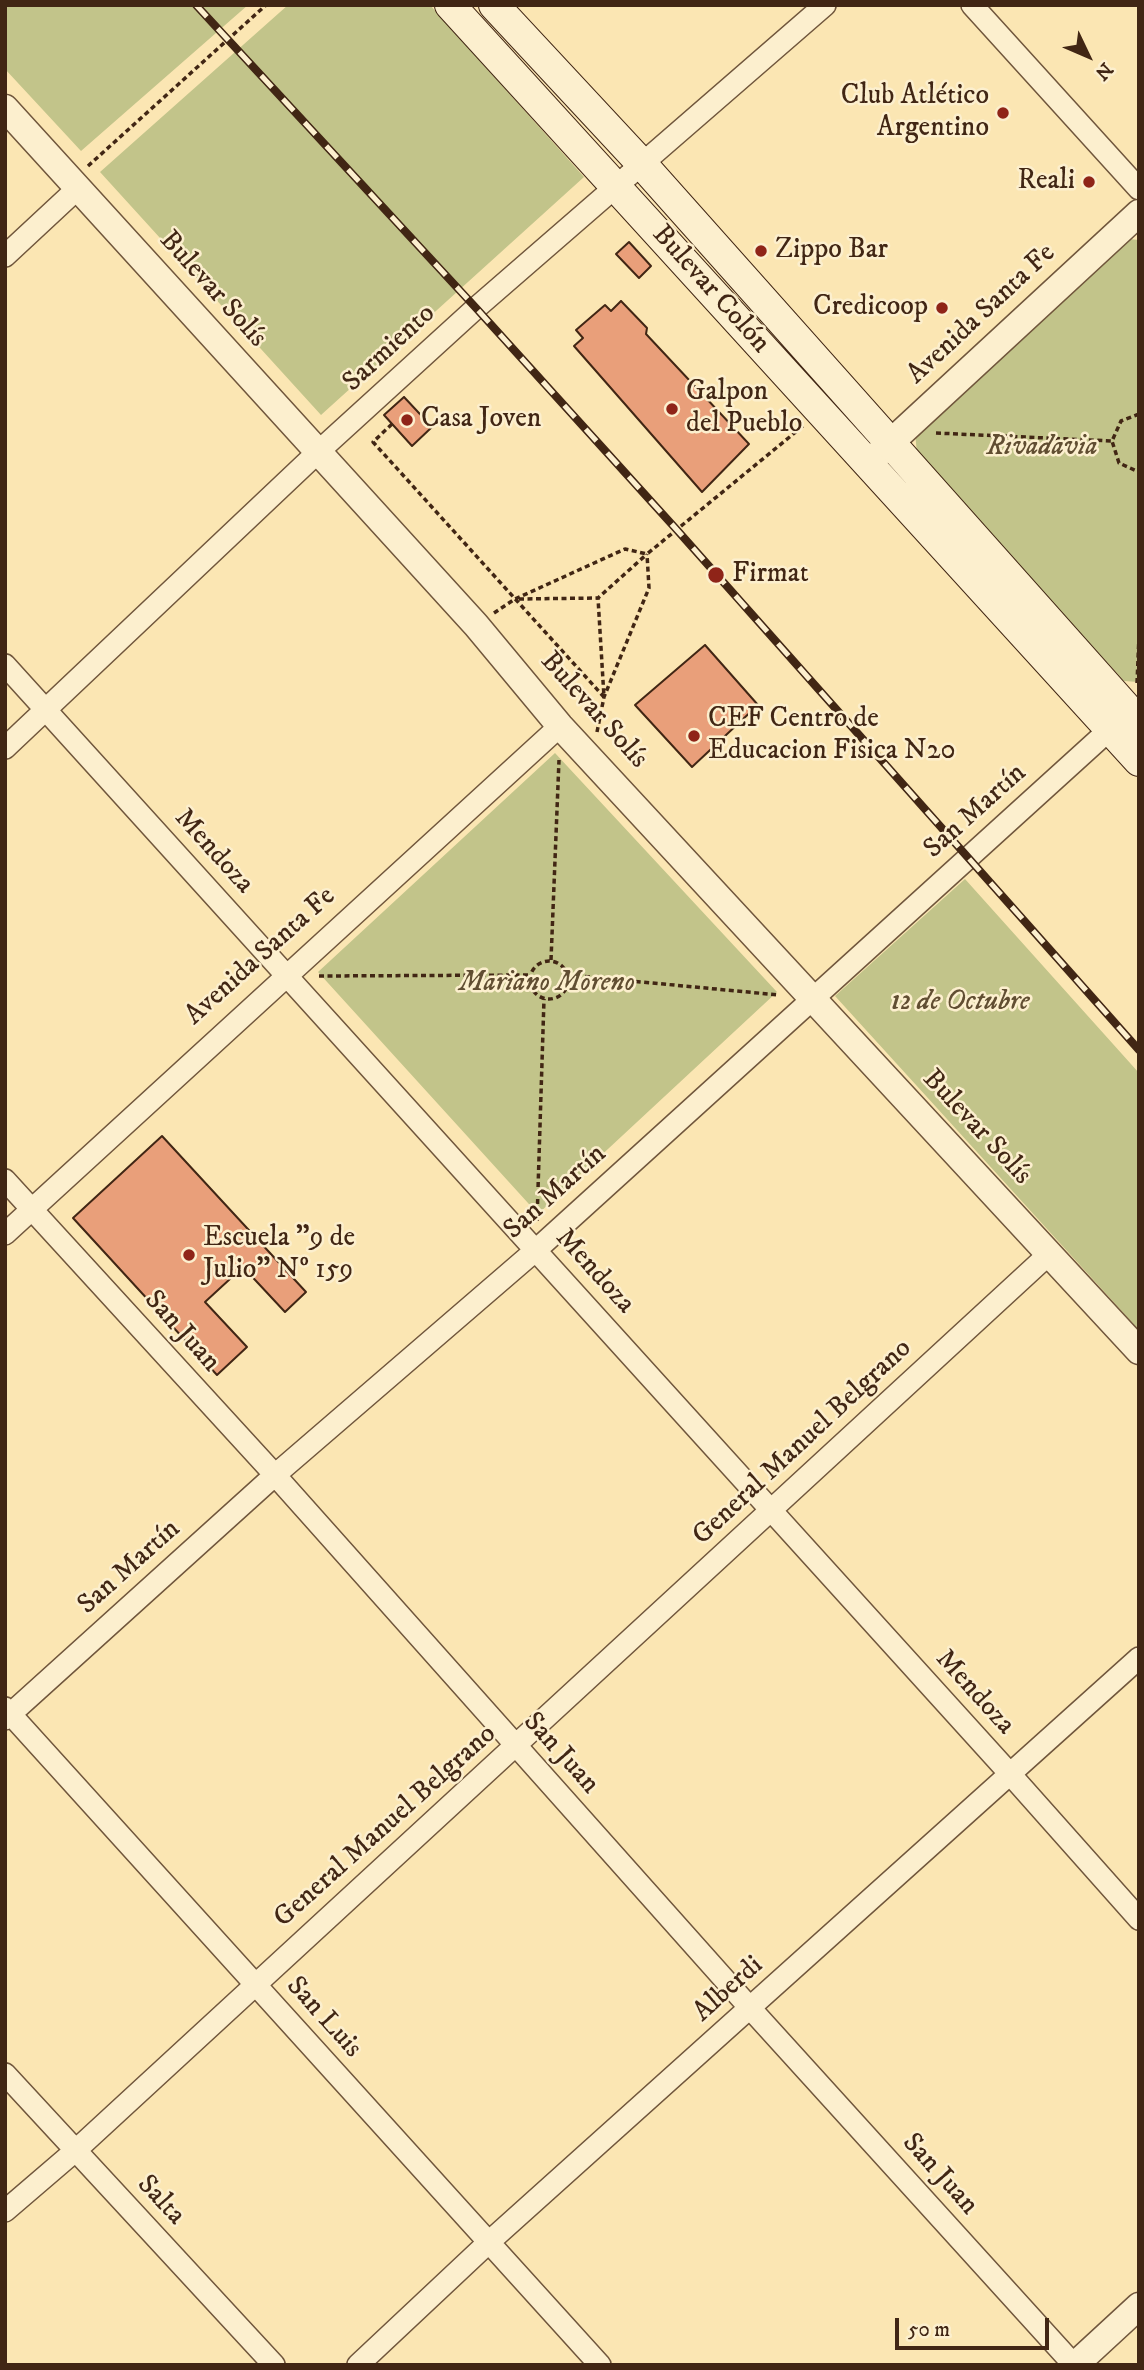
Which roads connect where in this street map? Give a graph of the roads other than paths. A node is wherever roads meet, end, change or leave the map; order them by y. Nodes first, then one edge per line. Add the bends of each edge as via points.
1 (450, 5) edge
2 (494, 5) edge
3 (825, 5) edge
4 (972, 5) edge
5 (5, 108) edge
6 (641, 163) junction
7 (74, 185) junction
8 (615, 186) junction
9 (1139, 189) edge
10 (1139, 213) edge
11 (5, 256) edge
12 (890, 443) junction
13 (318, 452) junction
14 (868, 463) junction
15 (5, 665) edge
16 (47, 711) junction
17 (1129, 717) edge
18 (560, 726) junction
19 (5, 748) edge
20 (1139, 761) edge
21 (287, 976) junction
22 (811, 998) junction
23 (5, 1181) edge
24 (32, 1210) junction
25 (5, 1234) edge
26 (536, 1250) junction
27 (1049, 1254) junction
28 (1139, 1351) edge
29 (275, 1475) junction
30 (772, 1511) junction
31 (1139, 1658) edge
32 (7, 1713) edge
33 (515, 1747) junction
34 (1011, 1775) junction
35 (1139, 1919) edge
36 (255, 1985) junction
37 (750, 2008) junction
38 (5, 2074) edge
39 (75, 2151) junction
40 (5, 2211) edge
41 (489, 2242) junction
42 (1139, 2306) edge
43 (274, 2365) edge
44 (358, 2365) edge
45 (600, 2365) edge
46 (1074, 2365) edge

1 - 8 main road, Bulevar Colón
2 - 6 main road, Bulevar Colón
3 - 6 street, Sarmiento
4 - 9 street
5 - 7 street, Bulevar Solís
6 - 8 street, Sarmiento
6 - 12 main road, Bulevar Colón
7 - 11 street
7 - 13 street, Bulevar Solís
8 - 13 street, Sarmiento
8 - 14 main road, Bulevar Colón
10 - 12 street, Avenida Santa Fe
12 - 14 street, Avenida Santa Fe
12 - 17 main road, Bulevar Colón
13 - 16 street, Sarmiento
13 - 18 street, Bulevar Solís via 476,625
14 - 17 main road, Bulevar Colón
15 - 16 street, Mendoza
16 - 19 street, Sarmiento
16 - 21 street, Mendoza
17 - 20 main road, Bulevar Colón
17 - 22 street, San Martín
18 - 21 street, Avenida Santa Fe
18 - 22 street, Bulevar Solís
21 - 24 street, Avenida Santa Fe
21 - 26 street, Mendoza
22 - 26 street, San Martín
22 - 27 street, Bulevar Solís
23 - 24 street, San Juan
24 - 25 street, Avenida Santa Fe
24 - 29 street, San Juan
26 - 29 street, San Martín
26 - 30 street, Mendoza
27 - 28 street, Bulevar Solís
27 - 30 street, General Manuel Belgrano
29 - 32 street, San Martín
29 - 33 street, San Juan
30 - 33 street, General Manuel Belgrano
30 - 34 street, Mendoza
31 - 34 street, Alberdi
32 - 36 street, San Luis
33 - 36 street, General Manuel Belgrano
33 - 37 street, San Juan
34 - 35 street, Mendoza
34 - 37 street, Alberdi
36 - 39 street, General Manuel Belgrano
36 - 41 street, San Luis
37 - 41 street, Alberdi
37 - 46 street, San Juan
38 - 39 street, Salta
39 - 40 street, General Manuel Belgrano
39 - 43 street, Salta
41 - 44 street, Alberdi
41 - 45 street, San Luis
42 - 46 street

